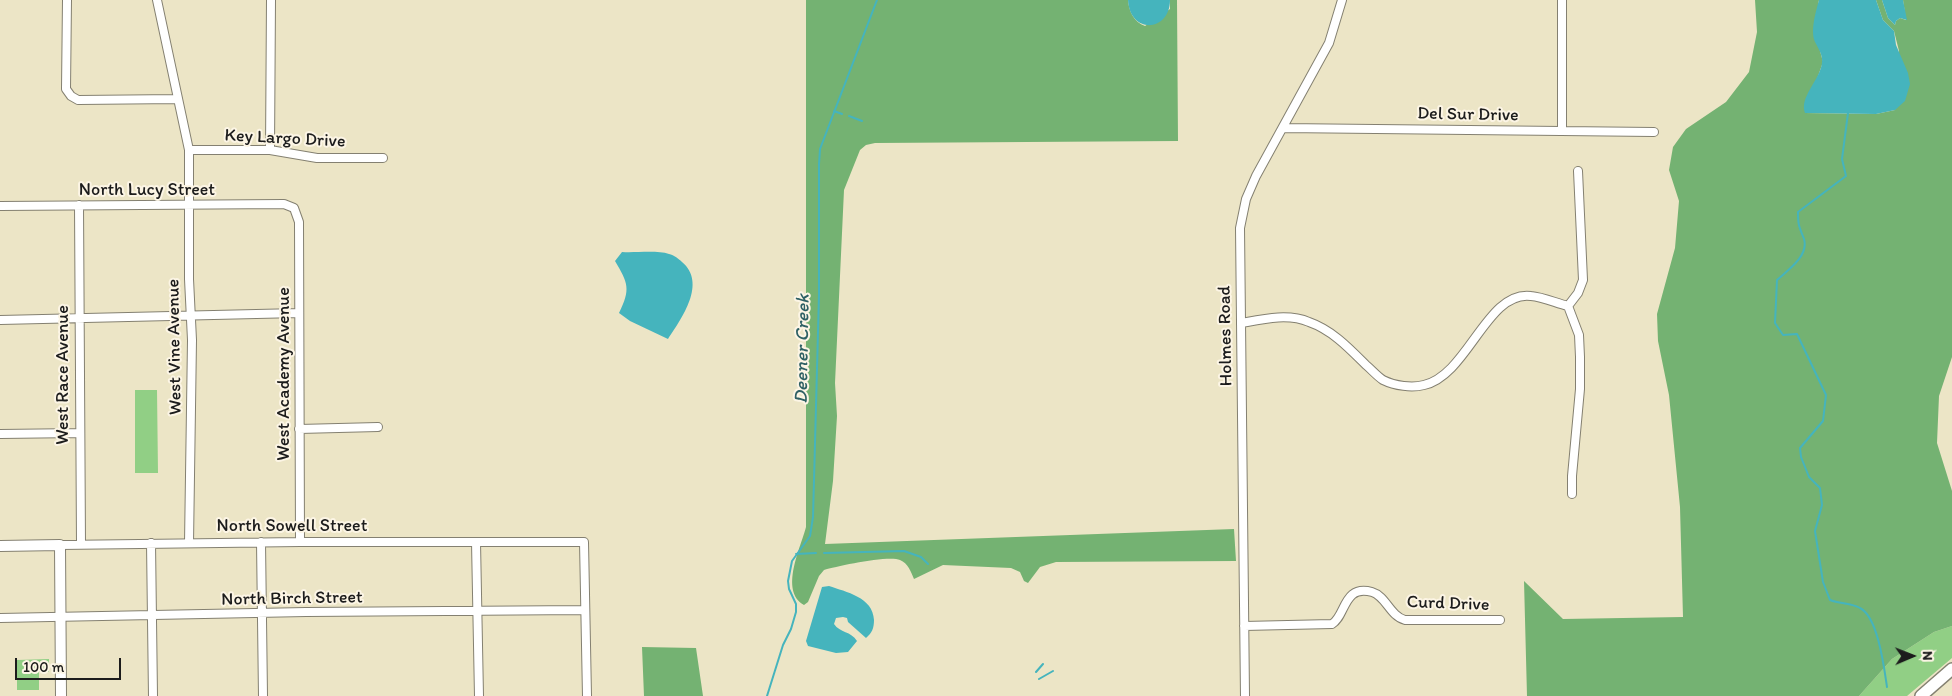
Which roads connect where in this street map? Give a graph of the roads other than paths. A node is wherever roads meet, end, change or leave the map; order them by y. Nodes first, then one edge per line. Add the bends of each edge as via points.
1 (67, 0) edge
2 (157, 0) edge
3 (271, 0) edge
4 (1342, 0) edge
5 (1562, 0) edge
6 (178, 99) junction
7 (1283, 128) junction
8 (1562, 131) junction
9 (1654, 132) dead end
10 (189, 150) junction
11 (270, 150) junction
12 (383, 158) dead end
13 (1578, 172) dead end
14 (190, 204) junction
15 (79, 205) junction
16 (0, 206) edge
17 (294, 208) joint
18 (1568, 306) junction
19 (299, 313) junction
20 (190, 315) junction
21 (79, 318) junction
22 (0, 320) edge
23 (1242, 323) junction
24 (378, 427) dead end
25 (299, 429) junction
26 (80, 433) junction
27 (0, 434) edge
28 (1572, 494) dead end
29 (261, 542) junction
30 (300, 542) junction
31 (476, 542) junction
32 (151, 543) junction
33 (189, 543) junction
34 (81, 544) junction
35 (60, 545) junction
36 (0, 546) edge
37 (586, 610) junction
38 (477, 612) junction
39 (261, 614) junction
40 (152, 616) junction
41 (60, 617) junction
42 (0, 618) edge
43 (1500, 620) dead end
44 (1244, 626) junction
45 (1952, 669) edge
46 (61, 696) edge
47 (153, 696) edge
48 (263, 696) edge
49 (479, 696) edge
50 (587, 696) edge
51 (1245, 696) edge
52 (1921, 696) edge

1 - 6 street via 66,89 71,96 78,100
2 - 6 street
3 - 11 street
4 - 7 street, Holmes Road via 1329,43
5 - 8 street
6 - 10 street
7 - 8 street, Del Sur Drive
7 - 23 street, Holmes Road via 1246,199 1240,228
8 - 9 street, Del Sur Drive
10 - 11 street, Key Largo Drive
10 - 14 street, West Vine Avenue
11 - 12 street, Key Largo Drive via 317,158
13 - 18 street via 1583,280
14 - 15 street, North Lucy Street
14 - 17 street, North Lucy Street via 284,204
14 - 20 street, West Vine Avenue
15 - 16 street, North Lucy Street
15 - 21 street, West Race Avenue
17 - 19 street, West Academy Avenue via 299,222
18 - 23 street via 1531,296 1510,300 1492,316 1451,368 1437,380 1407,386 1385,381 1340,340 1308,321 1282,317
18 - 28 street via 1578,335 1580,357
19 - 20 street
19 - 25 street, West Academy Avenue
20 - 21 street
20 - 33 street, West Vine Avenue
21 - 22 street
21 - 26 street, West Race Avenue
23 - 44 street, Holmes Road
24 - 25 street
25 - 30 street, West Academy Avenue
26 - 27 street
26 - 34 street, West Race Avenue
29 - 30 street, North Sowell Street
29 - 33 street, North Sowell Street
29 - 39 street
30 - 31 street, North Sowell Street
31 - 37 street, North Sowell Street via 584,542
31 - 38 street
32 - 33 street, North Sowell Street
32 - 34 street, North Sowell Street
32 - 40 street
34 - 35 street, North Sowell Street
35 - 36 street, North Sowell Street
35 - 41 street
37 - 38 street, North Birch Street
37 - 50 street
38 - 39 street, North Birch Street
38 - 49 street
39 - 40 street, North Birch Street
39 - 48 street
40 - 41 street, North Birch Street
40 - 47 street
41 - 42 street, North Birch Street
41 - 46 street
43 - 44 street, Curd Drive via 1405,620 1397,617 1379,596 1364,591 1348,598 1332,624
44 - 51 street, Holmes Road
45 - 52 main road

